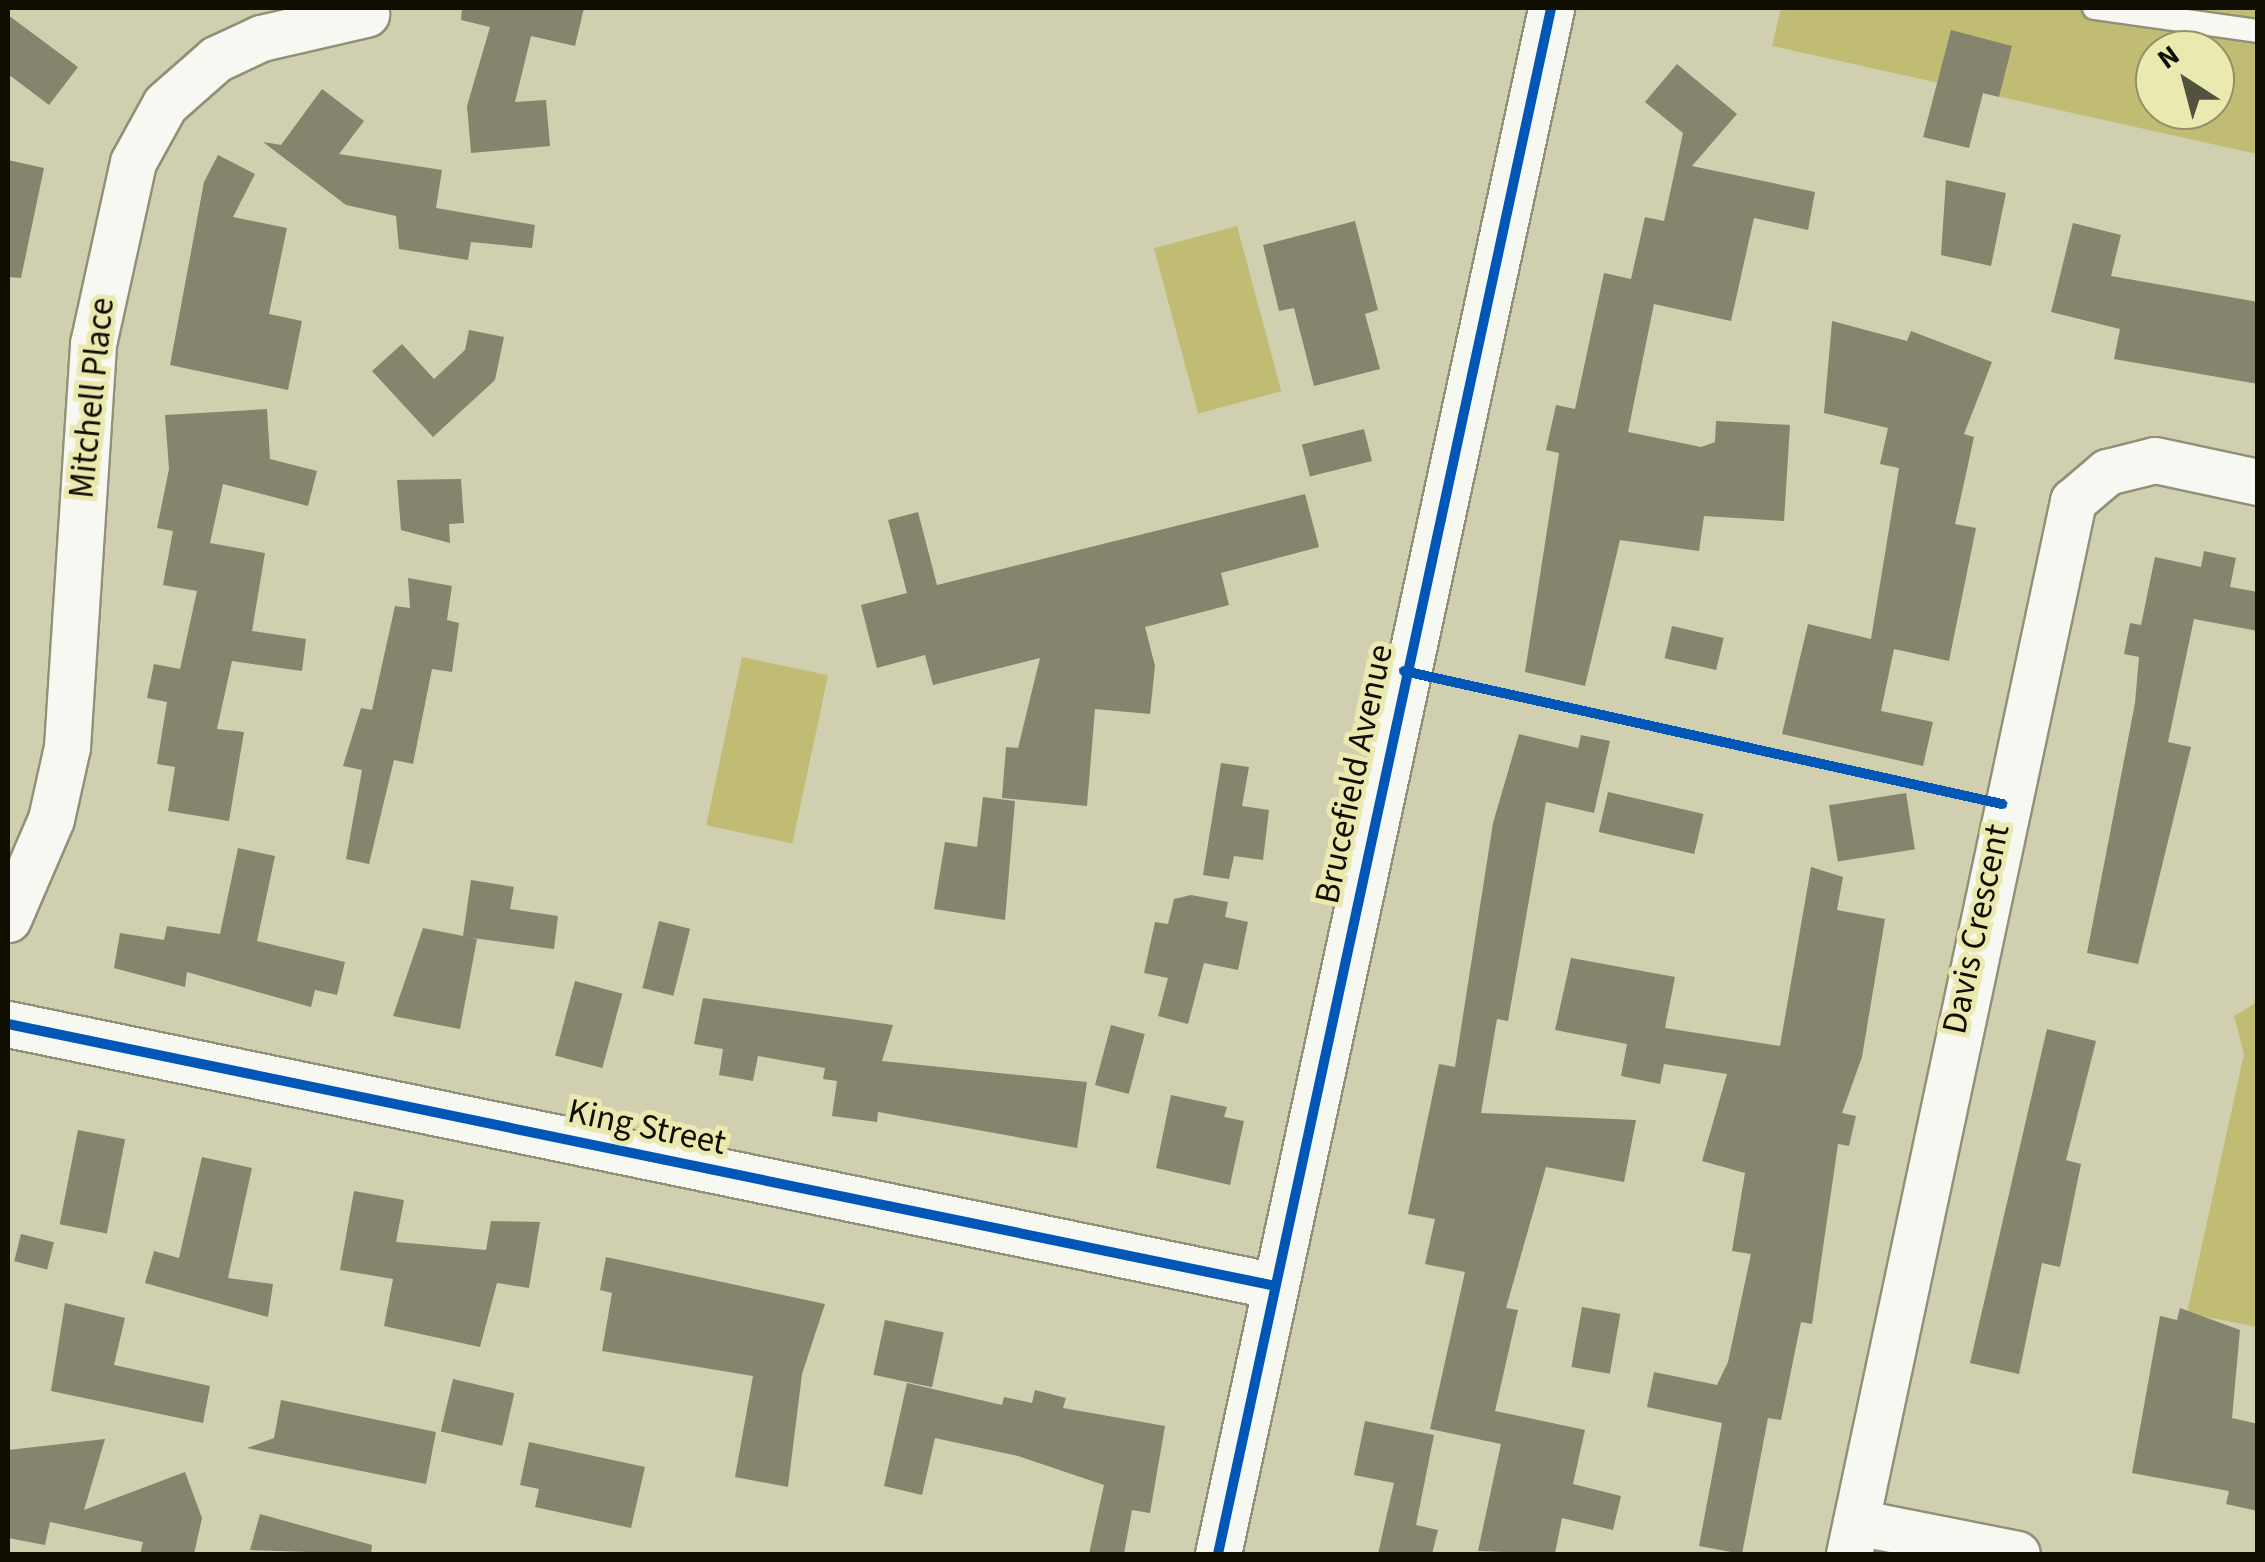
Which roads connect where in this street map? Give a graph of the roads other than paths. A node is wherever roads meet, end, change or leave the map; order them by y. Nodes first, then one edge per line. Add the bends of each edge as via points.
1 (1552, 8) edge
2 (2094, 8) edge
3 (366, 14) dead end
4 (2258, 32) edge
5 (2258, 482) edge
6 (8, 918) edge
7 (8, 1023) edge
8 (1274, 1286) junction
9 (1852, 1538) edge
10 (1218, 1554) edge
11 (2017, 1554) edge

1 - 8 street, Brucefield Avenue
2 - 4 lane
3 - 6 street, Mitchell Place via 261,38 216,59 165,104 133,162 93,344 66,747 51,819
5 - 9 street, Davis Crescent via 2155,460 2107,472 2073,501
7 - 8 street, King Street
8 - 10 street, Brucefield Avenue
9 - 11 street

